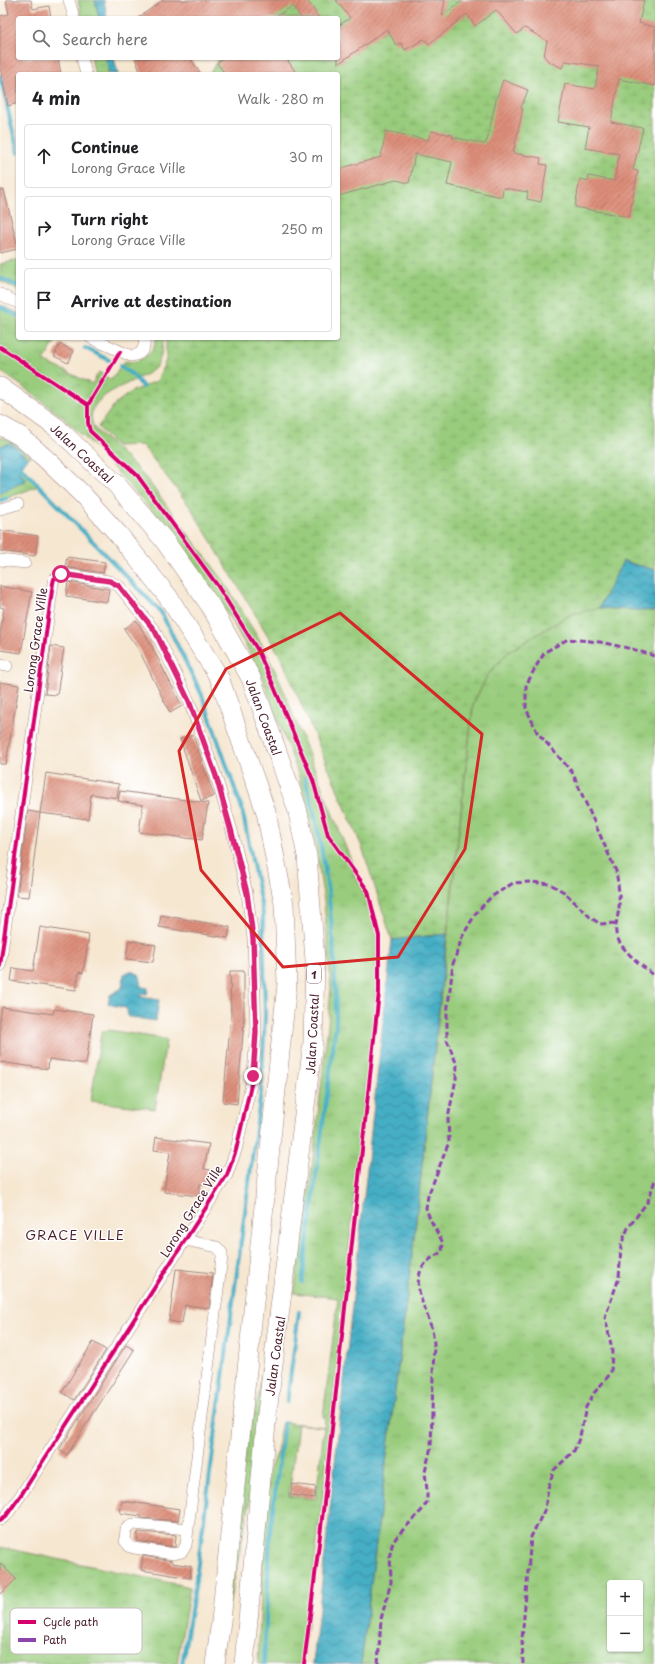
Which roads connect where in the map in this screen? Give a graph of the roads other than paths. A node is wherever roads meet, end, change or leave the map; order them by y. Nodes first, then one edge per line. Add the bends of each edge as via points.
1 (69, 0) edge
2 (73, 16) edge
3 (82, 60) edge
4 (86, 72) edge
5 (0, 294) edge
6 (16, 302) edge
7 (95, 340) edge
8 (144, 340) edge
9 (0, 387) edge
10 (0, 425) edge
11 (18, 504) dead end
12 (0, 509) edge
13 (0, 560) edge
14 (25, 563) dead end
15 (0, 966) edge
16 (185, 1240) junction
17 (0, 1520) edge
18 (188, 1529) junction
19 (215, 1664) edge
20 (244, 1664) edge

1 - 2 street
3 - 4 street
5 - 6 street
7 - 8 street via 131,356 142,352
9 - 20 highway, Jalan Coastal / 1 via 56,427 116,484 164,540 210,605 251,678 297,808 307,856 314,960 314,1042 267,1413
10 - 19 highway via 20,436 47,460 119,535 169,598 219,677 266,812 284,904 287,984
11 - 12 street
13 - 14 street
15 - 16 street, Lorong Grace Ville via 52,583 61,574 110,581 119,586 155,631 189,701 216,776 232,831 247,893 253,938 256,1032 253,1076 236,1150 227,1175
16 - 17 street, Lorong Grace Ville via 23,1492 6,1516
16 - 18 street via 217,1247 222,1253
18 - 18 street via 185,1549 178,1554 134,1548 125,1541 126,1529 132,1524

